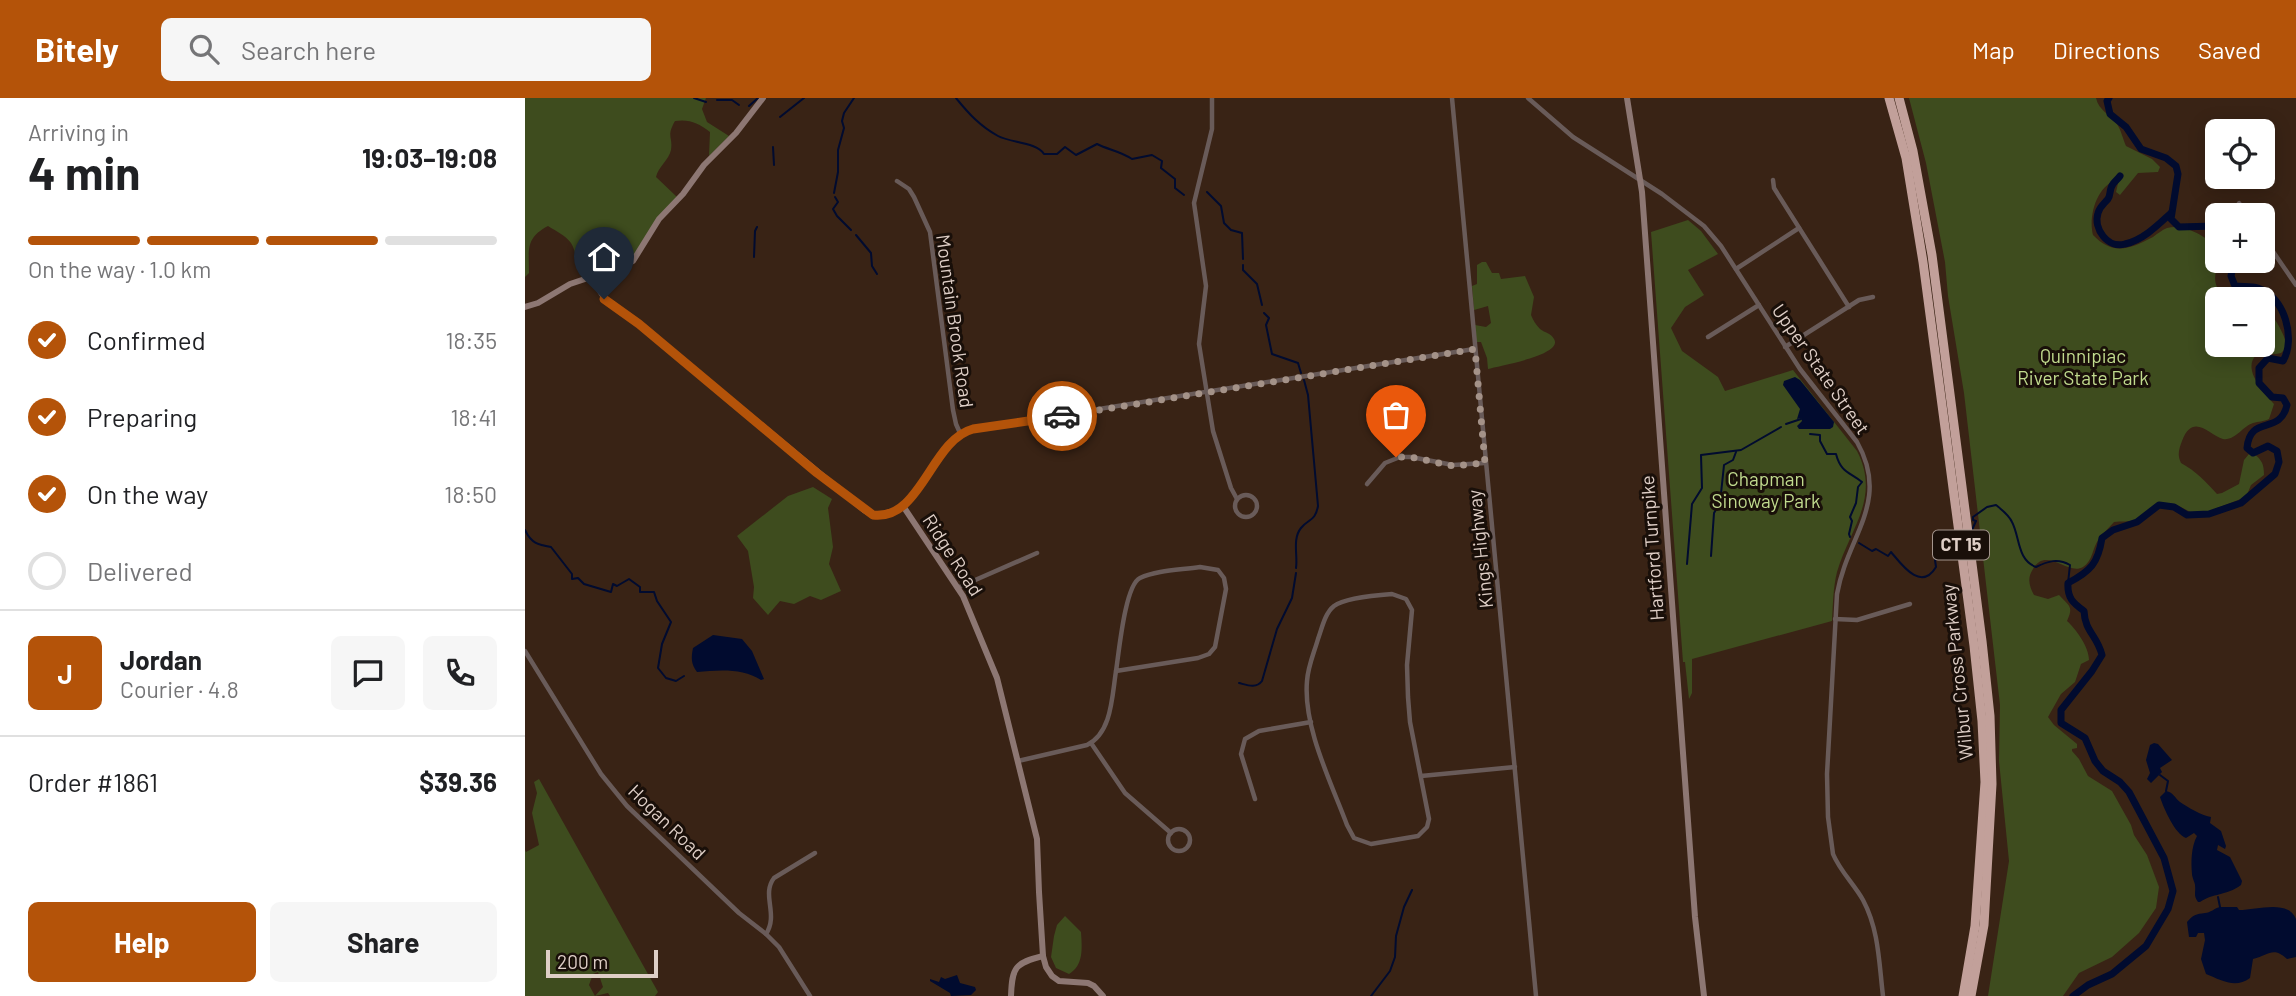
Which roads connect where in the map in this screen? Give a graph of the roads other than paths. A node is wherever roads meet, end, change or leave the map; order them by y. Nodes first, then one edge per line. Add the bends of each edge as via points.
1 (763, 98) edge
2 (1212, 98) edge
3 (1452, 98) edge
4 (1528, 98) edge
5 (1627, 98) edge
6 (1889, 98) edge
7 (1899, 98) edge
8 (1773, 180) dead end
9 (897, 181) dead end
10 (1641, 181) junction
11 (1798, 228) junction
12 (2275, 254) edge
13 (1736, 269) junction
14 (592, 276) junction
15 (2296, 285) edge
16 (1873, 297) dead end
17 (1759, 305) junction
18 (525, 307) edge
19 (1849, 307) junction
20 (1708, 337) dead end
21 (1785, 347) junction
22 (1475, 349) junction
23 (1207, 392) junction
24 (960, 433) junction
25 (1485, 463) junction
26 (1367, 484) dead end
27 (1237, 499) junction
28 (903, 506) junction
29 (1037, 554) dead end
30 (957, 588) junction
31 (1910, 604) dead end
32 (1835, 619) junction
33 (525, 651) edge
34 (1117, 671) junction
35 (1311, 722) junction
36 (1091, 743) junction
37 (1018, 761) junction
38 (1515, 768) junction
39 (1421, 776) junction
40 (1255, 799) dead end
41 (1171, 833) junction
42 (814, 853) dead end
43 (767, 934) junction
44 (1044, 956) junction
45 (810, 996) edge
46 (1011, 996) edge
47 (1103, 996) edge
48 (1536, 996) edge
49 (1704, 996) edge
50 (1883, 996) edge
51 (1963, 996) edge
52 (1971, 996) edge

1 - 14 main road via 659,219 633,261
2 - 23 street via 1212,129 1194,203 1205,279 1199,337
3 - 22 street, Kings Highway
4 - 10 street, Upper State Street via 1573,137
5 - 10 main road, Hartford Turnpike
6 - 51 highway, Wilbur Cross Parkway / CT 15 via 1906,158 1923,262 1982,721 1985,782 1976,913
7 - 52 highway, Wilbur Cross Parkway / CT 15 via 1932,254 1990,716 1992,784 1984,925
8 - 11 street
9 - 24 street, Mountain Brook Road via 909,189 929,229
10 - 13 street, Upper State Street via 1694,217
10 - 49 main road, Hartford Turnpike
11 - 13 street
11 - 19 street
12 - 15 street
13 - 17 street, Upper State Street
14 - 18 main road
14 - 28 main road, Ridge Road via 610,305 863,510 882,516
16 - 19 street
17 - 20 street
17 - 21 street, Upper State Street
19 - 21 street
21 - 32 street, Upper State Street via 1857,442 1869,474 1869,505 1842,570
22 - 23 street
22 - 25 street, Kings Highway
23 - 24 street
23 - 27 street via 1213,431
24 - 28 street
25 - 26 street via 1453,466 1400,457 1385,463
25 - 38 street, Kings Highway
27 - 27 street via 1239,515 1255,512 1250,496
28 - 30 main road, Ridge Road
29 - 30 street
30 - 37 main road, Ridge Road via 994,667
31 - 32 street via 1864,618
32 - 50 street, Upper State Street via 1827,774 1831,844 1836,862 1863,900 1874,929
33 - 43 street, Hogan Road via 600,774 627,806
34 - 34 street via 1128,595 1134,583 1200,567 1220,573 1226,589 1212,651 1198,658
34 - 36 street via 1107,722
35 - 39 street via 1349,830 1362,843 1412,838 1425,830 1429,815
35 - 39 street via 1308,676 1329,612 1342,602 1400,596 1412,610 1408,697
35 - 40 street via 1259,731 1245,739 1241,754
36 - 37 street
36 - 41 street via 1125,793
37 - 44 main road, Ridge Road via 1037,839
38 - 39 street
38 - 48 street, Kings Highway
41 - 41 street via 1172,849 1187,848 1187,832 1177,829
42 - 43 street via 772,880 772,923
43 - 45 street, Hogan Road
44 - 46 main road via 1017,966
44 - 47 main road via 1054,978 1088,983

